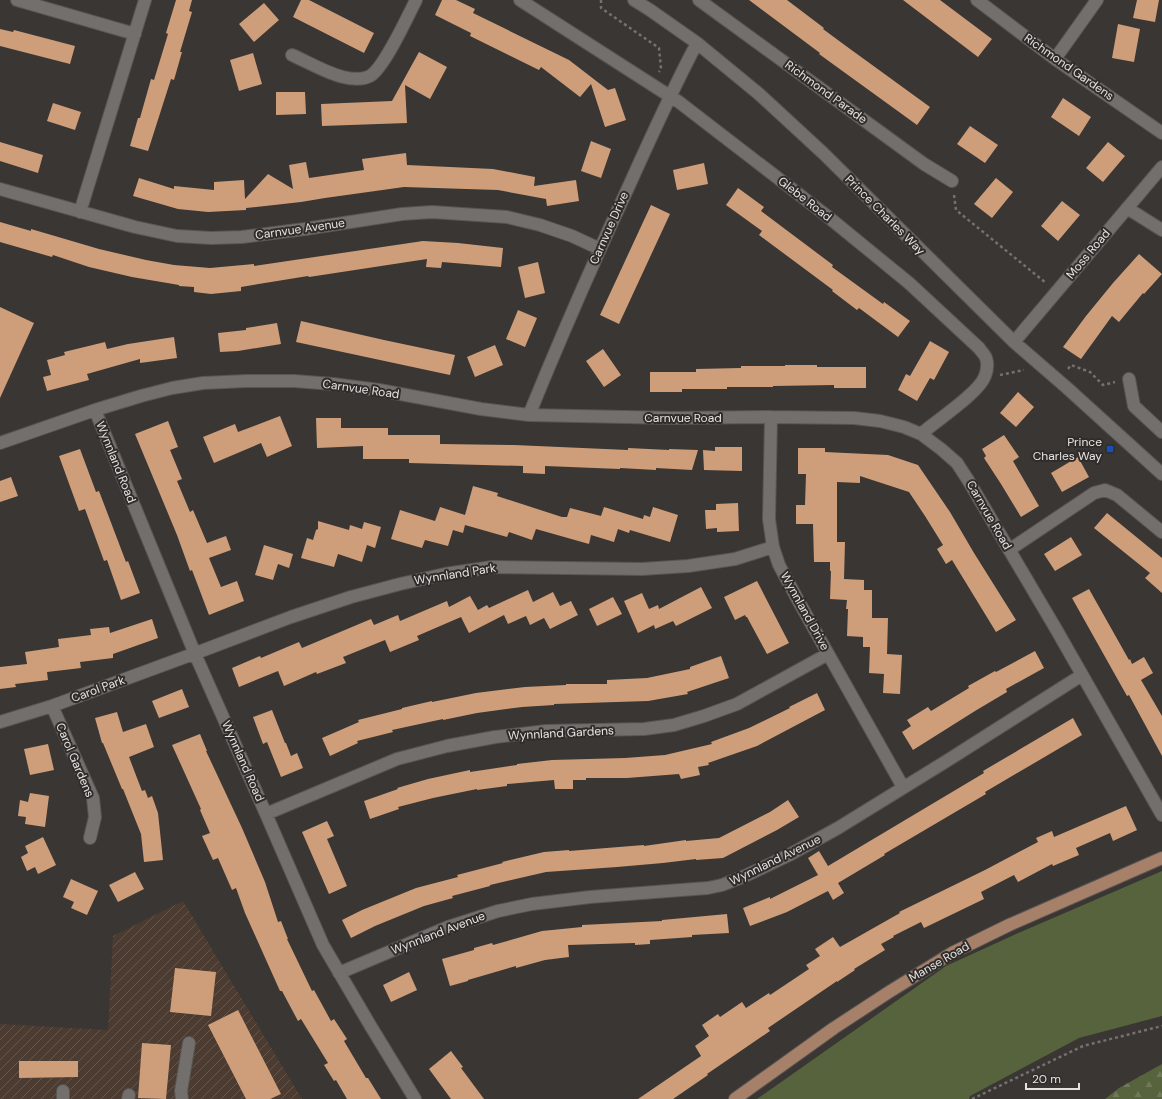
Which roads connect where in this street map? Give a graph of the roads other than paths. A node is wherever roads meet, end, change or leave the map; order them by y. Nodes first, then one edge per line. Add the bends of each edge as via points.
1 (17, 0) edge
2 (145, 0) edge
3 (416, 0) edge
4 (520, 0) edge
5 (634, 0) edge
6 (701, 0) edge
7 (977, 0) edge
8 (1097, 0) edge
9 (135, 34) junction
10 (698, 43) junction
11 (292, 55) dead end
12 (1055, 59) junction
13 (670, 96) junction
14 (1162, 133) edge
15 (1162, 167) edge
16 (952, 181) road end
17 (0, 189) edge
18 (1127, 208) junction
19 (80, 212) junction
20 (1162, 230) edge
21 (600, 249) junction
22 (1014, 342) junction
23 (1129, 380) road end
24 (95, 410) junction
25 (529, 415) junction
26 (771, 417) junction
27 (1162, 432) edge
28 (921, 434) junction
29 (0, 443) edge
30 (1162, 474) edge
31 (1162, 532) edge
32 (773, 547) junction
33 (1009, 550) junction
34 (195, 654) junction
35 (828, 654) junction
36 (1082, 675) junction
37 (52, 706) junction
38 (0, 722) edge
39 (904, 787) junction
40 (266, 814) junction
41 (1162, 815) edge
42 (90, 838) dead end
43 (1162, 858) edge
44 (339, 972) junction
45 (189, 1043) dead end
46 (182, 1099) edge
47 (415, 1099) edge
48 (735, 1099) edge

1 - 9 street
2 - 9 street
3 - 11 street via 380,67 370,76 356,79 342,77
4 - 13 street, Glebe Road
5 - 10 street, Prince Charles Way
6 - 16 street, Richmond Parade via 924,164
7 - 12 street, Richmond Gardens
8 - 12 street
9 - 19 street
10 - 13 street, Carnvue Drive
10 - 22 street, Prince Charles Way via 759,94 823,153
12 - 14 street, Richmond Gardens
13 - 21 street, Carnvue Drive
13 - 28 street, Glebe Road via 827,216 909,283 979,348 986,358 985,377 977,388
15 - 18 street, Moss Road
17 - 19 street, Carnvue Avenue
18 - 20 street
18 - 22 street, Moss Road
19 - 21 street, Carnvue Avenue via 177,236 211,238 242,237 402,214 473,214 507,217 540,225
21 - 25 street, Carnvue Drive
22 - 30 street, Prince Charles Way
23 - 27 street via 1134,406
24 - 25 street, Carnvue Road via 172,388 203,383 288,381 379,390 481,410
24 - 29 street, Carnvue Road
24 - 34 street, Wynnland Road
25 - 26 street, Carnvue Road
26 - 28 street, Carnvue Road via 854,418 880,421
26 - 32 street, Wynnland Drive via 769,519
28 - 33 street, Carnvue Road via 957,463
31 - 33 street via 1117,495 1105,490 1094,493
32 - 34 street, Wynnland Park via 735,559 688,566 642,569 492,567 445,574 344,600 291,617
32 - 35 street, Wynnland Drive via 779,564
33 - 36 street, Carnvue Road
34 - 37 street, Carol Park
34 - 40 street, Wynnland Road
35 - 39 street, Wynnland Drive
35 - 40 street, Wynnland Gardens via 737,704 674,725 644,730 546,731 447,746 397,759
36 - 39 street, Wynnland Avenue
36 - 41 street, Carnvue Road
37 - 38 street, Carol Park
37 - 42 street, Carol Gardens via 93,798 95,817
39 - 44 street, Wynnland Avenue via 790,855 722,885 590,897 498,911 448,927
40 - 44 street, Wynnland Road via 323,945
43 - 48 main road, Manse Road via 1009,925 952,954 834,1028
44 - 47 street, Wynnland Road
45 - 46 street via 181,1090

